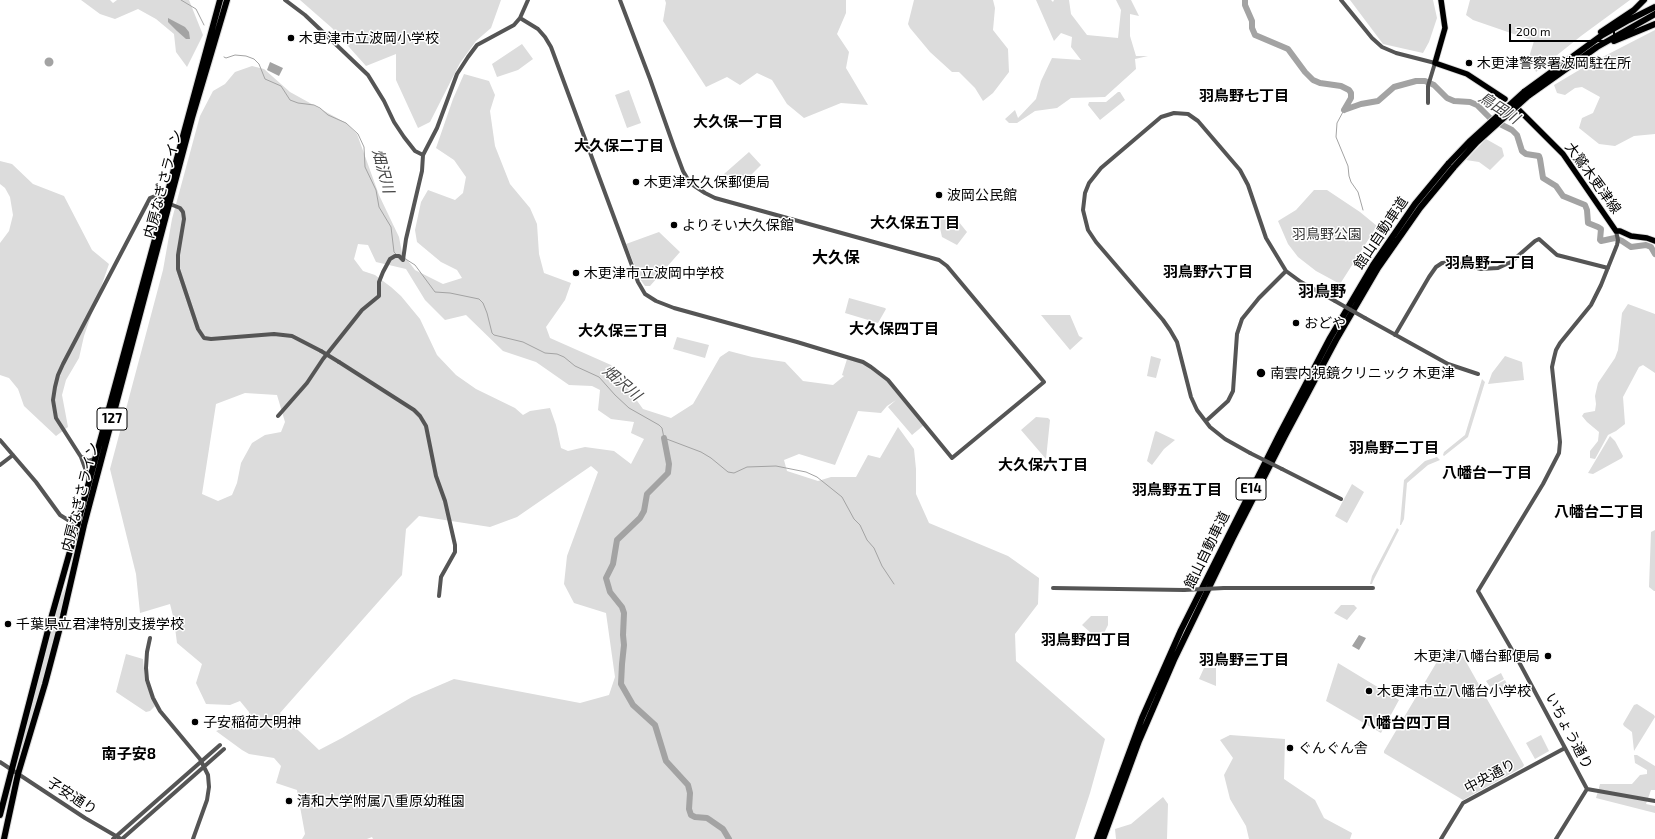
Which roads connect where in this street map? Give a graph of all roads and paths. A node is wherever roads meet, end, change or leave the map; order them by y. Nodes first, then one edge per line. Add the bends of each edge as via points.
1 (220, 0) edge
2 (226, 0) edge
3 (285, 0) edge
4 (528, 0) edge
5 (620, 0) edge
6 (1341, 0) edge
7 (1441, 0) edge
8 (1644, 0) edge
9 (1655, 6) edge
10 (1655, 14) edge
11 (520, 18) junction
12 (1655, 24) edge
13 (1597, 47) junction
14 (1435, 63) junction
15 (1526, 94) junction
16 (1506, 99) dead end
17 (1428, 103) dead end
18 (1519, 110) dead end
19 (423, 155) junction
20 (1452, 165) junction
21 (167, 202) junction
22 (1616, 232) junction
23 (1655, 241) edge
24 (1608, 268) junction
25 (1286, 271) junction
26 (1395, 335) junction
27 (1478, 374) dead end
28 (278, 416) dead end
29 (1206, 421) junction
30 (0, 440) edge
31 (13, 455) junction
32 (81, 457) junction
33 (96, 459) junction
34 (0, 465) edge
35 (89, 482) junction
36 (1341, 498) dead end
37 (81, 525) junction
38 (1053, 588) dead end
39 (1373, 588) dead end
40 (439, 596) dead end
41 (150, 638) dead end
42 (220, 745) dead end
43 (1565, 748) junction
44 (224, 749) dead end
45 (201, 761) junction
46 (0, 762) edge
47 (204, 766) junction
48 (11, 770) junction
49 (18, 774) junction
50 (1587, 789) junction
51 (1655, 801) edge
52 (0, 815) edge
53 (114, 838) edge
54 (4, 839) edge
55 (121, 839) edge
56 (193, 839) edge
57 (1097, 839) edge
58 (1103, 839) edge
59 (1441, 839) edge
60 (1556, 839) edge

1 - 21 highway, 内房なぎさライン / 127
2 - 21 highway, 内房なぎさライン / 127
3 - 19 street via 305,15 368,75 404,137
4 - 11 street
5 - 11 street via 683,171 690,183 715,198 939,260 947,266 1044,382 952,458 888,380 872,366 674,308 645,294 638,282 551,47 538,29
6 - 14 street via 1382,47
7 - 14 main road via 1445,28
8 - 15 highway via 1626,16 1565,56 1530,84
9 - 15 highway, 館山自動車道 / E14 via 1601,36
10 - 13 highway, 館山自動車道 / E14
11 - 19 street via 514,25 477,45 468,57 457,74 437,128
12 - 13 highway
13 - 15 highway, 館山自動車道 / E14
14 - 16 main road via 1467,74
14 - 17 street via 1428,86
15 - 20 highway, 館山自動車道 / E14, bridge via 1468,142
18 - 22 main road, 大鷲木更津線 via 1563,154
19 - 28 street via 422,171 403,260 399,256 390,259 379,282 379,296 362,310 307,383
20 - 57 highway, 館山自動車道 / E14 via 1415,204 1396,229 1330,338 1227,536 1171,651 1142,718
20 - 58 highway, 館山自動車道 / E14 via 1378,268 1336,340 1268,470 1174,660
21 - 32 street via 160,197 150,198 58,375 53,400 56,418
21 - 33 highway, 内房なぎさライン / 127
21 - 37 highway, 内房なぎさライン / 127
21 - 40 street, bridge via 183,212 178,269 198,329 204,338 274,334 292,336 339,362 420,416 426,426 436,476 456,545 441,578
22 - 23 main road, 大鷲木更津線
22 - 24 street via 1617,245
24 - 26 street via 1558,254 1539,239 1511,262 1498,268 1481,269 1454,262 1442,263 1436,266
24 - 43 street, いちょう通り via 1591,305 1560,343 1554,358 1552,375 1560,442 1557,458 1478,591
25 - 26 street, bridge via 1322,295
25 - 29 street via 1242,319 1237,334 1233,391 1228,402
25 - 29 street via 1266,238 1248,185 1240,170 1198,121 1188,114 1174,113 1161,118 1101,168 1090,182 1083,210 1088,230 1170,330 1177,342 1191,397
26 - 27 street via 1448,364
29 - 36 street, bridge via 1225,439
30 - 31 street
31 - 34 street
31 - 37 street via 60,515
32 - 33 street via 88,461
32 - 35 street
33 - 35 highway, 内房なぎさライン / 127
35 - 37 highway, 内房なぎさライン / 127
37 - 48 highway, 内房なぎさライン / 127
37 - 49 highway, 内房なぎさライン / 127 via 51,661
38 - 39 street, bridge
41 - 45 street via 146,668 153,698 160,711
42 - 45 street
43 - 50 street, いちょう通り
43 - 59 street, 中央通り via 1463,803
44 - 47 street
45 - 47 street
45 - 53 street
46 - 48 street, 子安通り
47 - 55 street
47 - 56 street via 208,775 209,793
48 - 49 street, 子安通り
48 - 52 highway, 内房なぎさライン / 127
49 - 53 street, 子安通り
49 - 54 highway, 内房なぎさライン / 127
50 - 51 street
50 - 60 street, いちょう通り
53 - 55 street, 子安通り

